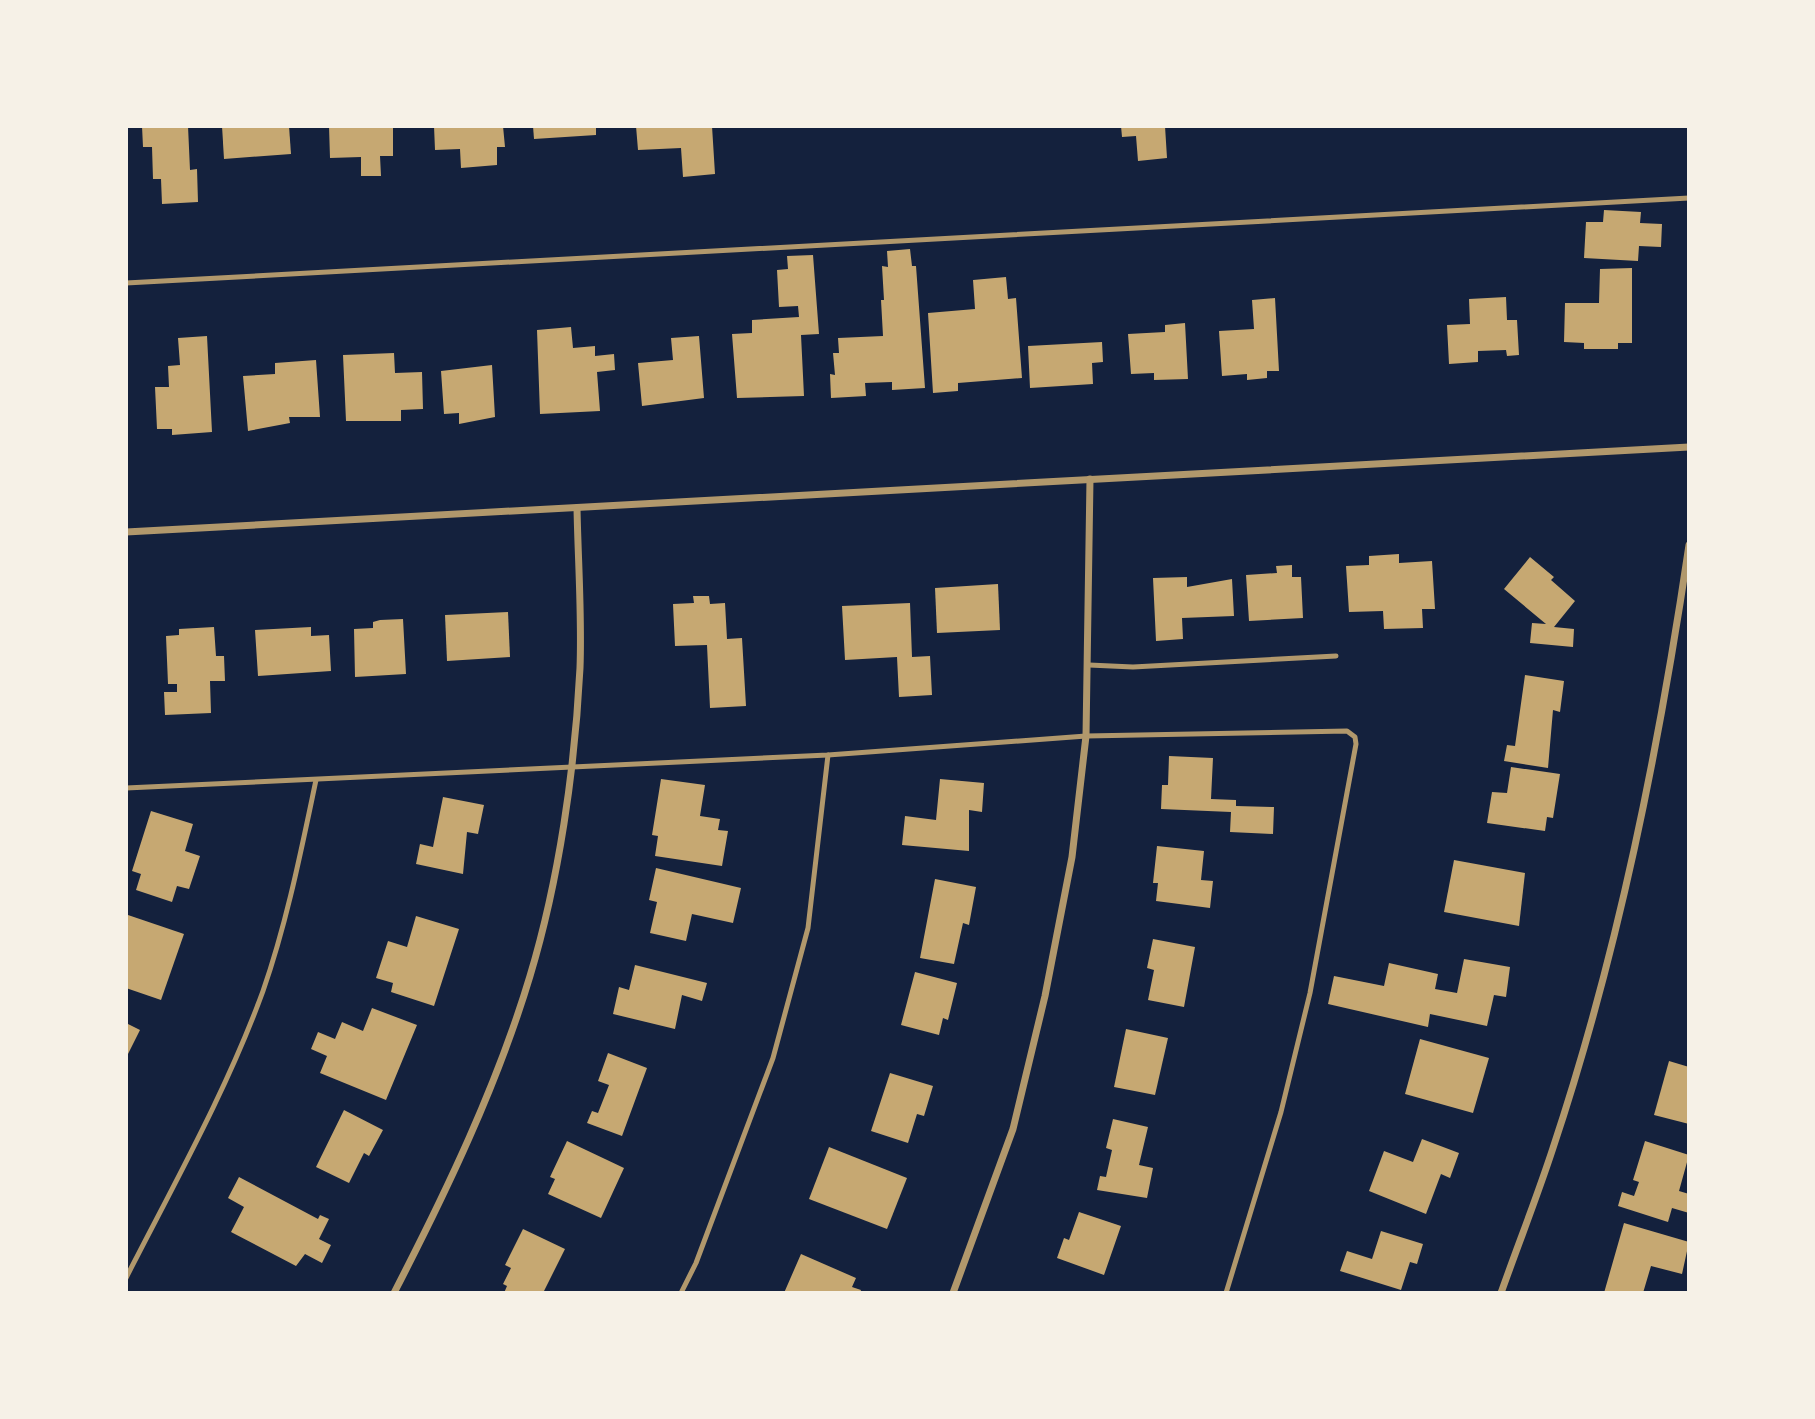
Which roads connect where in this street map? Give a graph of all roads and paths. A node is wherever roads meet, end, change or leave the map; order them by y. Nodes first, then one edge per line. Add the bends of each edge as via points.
1 (1689, 198) edge
2 (126, 283) edge
3 (1689, 447) edge
4 (1090, 479) junction
5 (577, 508) junction
6 (126, 532) edge
7 (1689, 545) edge
8 (1336, 656) dead end
9 (1089, 665) junction
10 (1086, 736) junction
11 (828, 755) junction
12 (571, 766) junction
13 (316, 780) junction
14 (126, 788) edge
15 (126, 1278) edge
16 (394, 1293) edge
17 (681, 1293) edge
18 (953, 1293) edge
19 (1226, 1293) edge
20 (1501, 1293) edge

1 - 2 lane
3 - 4 street
4 - 5 street
4 - 9 street
5 - 6 street
5 - 12 street via 580,666
7 - 20 street via 1671,669 1600,990 1553,1147
8 - 9 lane via 1133,667
9 - 10 street
10 - 11 lane
10 - 18 street via 1072,857 1042,1010 1013,1129
10 - 19 lane via 1338,730 1355,737 1310,993 1281,1112
11 - 12 lane
11 - 17 lane via 808,928 773,1058
12 - 13 lane
12 - 16 street via 558,853 530,976 441,1201
13 - 14 lane
13 - 15 lane via 292,893 262,991 206,1124

